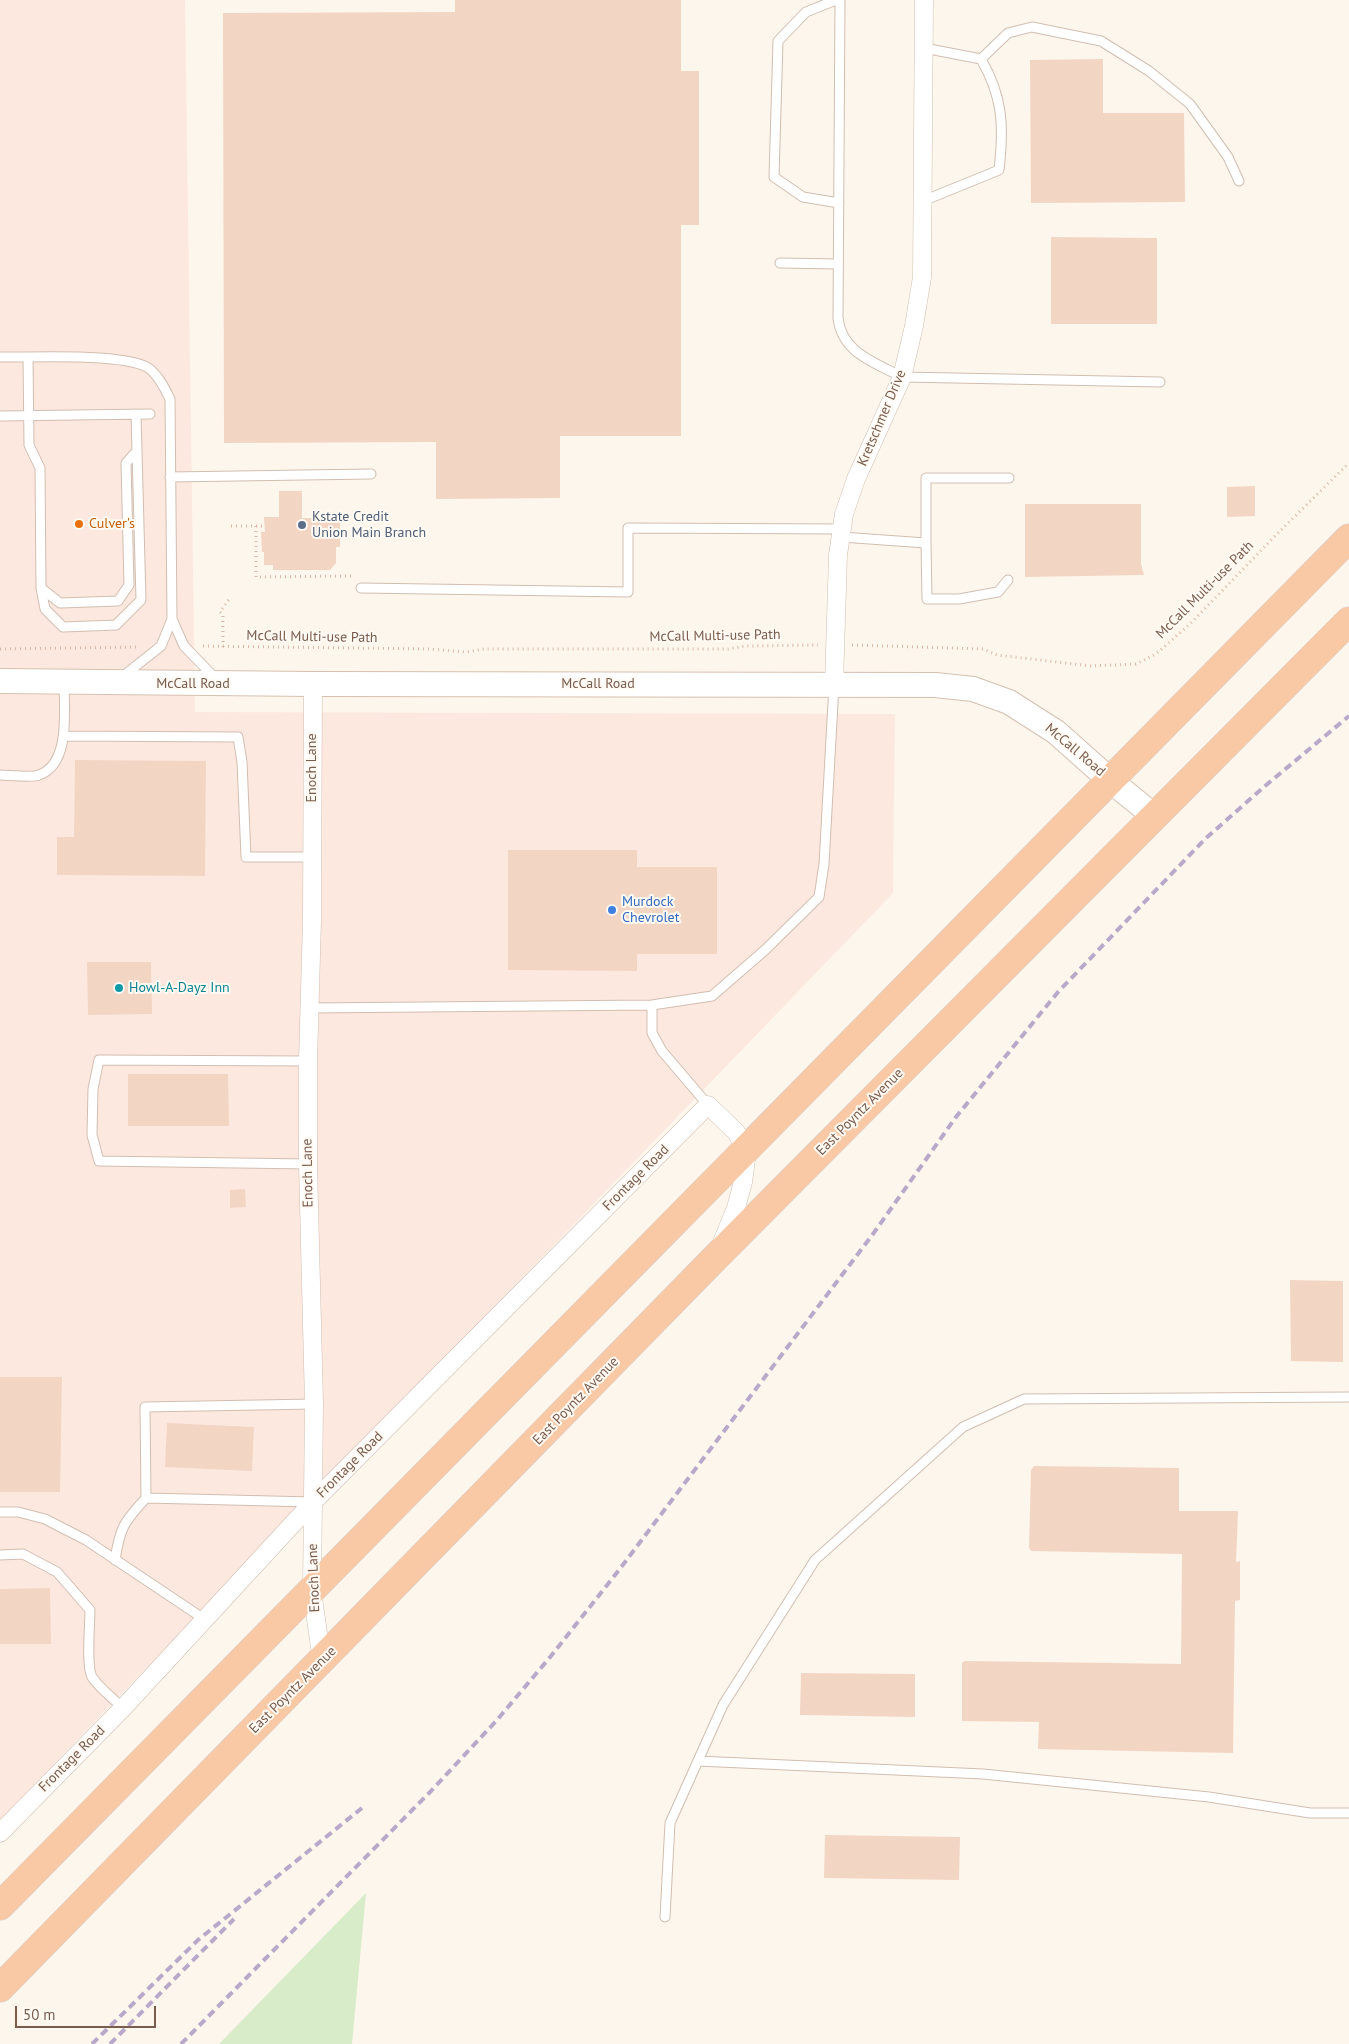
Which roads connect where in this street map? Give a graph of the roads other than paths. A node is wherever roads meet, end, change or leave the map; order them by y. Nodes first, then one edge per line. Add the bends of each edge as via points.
1 (836, 0) edge
2 (840, 0) edge
3 (924, 0) edge
4 (924, 48) junction
5 (982, 59) junction
6 (1239, 181) dead end
7 (923, 201) junction
8 (839, 204) junction
9 (780, 263) dead end
10 (838, 264) junction
11 (0, 357) edge
12 (28, 358) junction
13 (902, 377) junction
14 (1160, 382) dead end
15 (136, 414) junction
16 (150, 414) dead end
17 (29, 415) junction
18 (0, 416) edge
19 (136, 452) junction
20 (371, 474) dead end
21 (170, 477) junction
22 (1009, 478) dead end
23 (841, 533) junction
24 (1349, 538) edge
25 (926, 543) junction
26 (1008, 580) dead end
27 (41, 588) junction
28 (360, 588) dead end
29 (172, 619) junction
30 (1349, 620) edge
31 (0, 681) edge
32 (64, 682) junction
33 (114, 683) junction
34 (221, 684) junction
35 (313, 684) junction
36 (834, 684) junction
37 (64, 736) junction
38 (0, 775) edge
39 (1111, 781) junction
40 (1154, 816) junction
41 (312, 857) junction
42 (652, 1005) junction
43 (309, 1008) junction
44 (308, 1061) junction
45 (708, 1105) junction
46 (746, 1151) junction
47 (308, 1164) junction
48 (716, 1257) junction
49 (1349, 1397) edge
50 (314, 1404) junction
51 (146, 1498) junction
52 (313, 1502) junction
53 (0, 1512) edge
54 (0, 1555) edge
55 (115, 1560) junction
56 (312, 1591) junction
57 (204, 1619) junction
58 (322, 1661) junction
59 (123, 1708) junction
60 (698, 1761) junction
61 (1349, 1813) edge
62 (0, 1833) edge
63 (0, 1906) edge
64 (665, 1917) dead end
65 (0, 1988) edge

1 - 8 lane via 806,12 778,41 774,177 803,197
2 - 8 lane
3 - 4 street, Kretschmer Drive
4 - 5 lane
4 - 7 street, Kretschmer Drive
5 - 6 lane via 1008,33 1032,27 1101,41 1150,71 1190,104 1228,157
5 - 7 lane via 993,80 1000,105 1002,146 999,170
7 - 13 street, Kretschmer Drive via 922,277
8 - 10 lane
9 - 10 lane
10 - 13 lane via 839,330 845,342 868,360
11 - 12 lane
12 - 17 lane
12 - 21 lane via 123,359 151,369 170,399
13 - 14 lane
13 - 23 street, Kretschmer Drive via 856,479
15 - 16 lane
15 - 17 lane
15 - 19 lane
17 - 18 lane
17 - 27 lane via 29,445 40,468
19 - 27 lane via 126,463 129,585 118,601 60,603
19 - 27 lane via 141,600 116,624 63,627 45,609
20 - 21 lane
21 - 29 lane
22 - 25 lane via 926,478
23 - 25 lane
23 - 28 lane via 628,528 628,592
23 - 36 street, Kretschmer Drive
24 - 39 highway
25 - 26 lane via 927,599 959,599 998,592
29 - 33 lane via 161,646
29 - 34 lane via 184,646
30 - 40 highway, East Poyntz Avenue
31 - 32 main road, McCall Road
32 - 33 main road, McCall Road
32 - 37 lane
33 - 34 main road, McCall Road
34 - 35 main road, McCall Road
35 - 36 main road, McCall Road
35 - 41 street, Enoch Lane
36 - 39 main road, McCall Road via 935,685 982,692 1009,702 1056,732
36 - 42 lane via 824,864 819,897 712,996
37 - 38 lane via 55,764 39,776
37 - 41 lane via 238,737 246,857
39 - 40 main road, McCall Road
39 - 46 highway
40 - 48 highway, East Poyntz Avenue
41 - 43 street, Enoch Lane
42 - 43 lane
42 - 45 lane via 652,1033 662,1051
43 - 44 street, Enoch Lane
44 - 47 street, Enoch Lane
44 - 47 lane via 100,1060 93,1089 92,1135 99,1161
45 - 46 street via 736,1132
45 - 52 street, Frontage Road
46 - 48 street via 736,1208
46 - 56 highway
47 - 50 street, Enoch Lane
48 - 58 highway, East Poyntz Avenue
49 - 60 lane via 1024,1399 963,1427 815,1560 723,1705
50 - 51 lane via 145,1407
50 - 52 street, Enoch Lane
51 - 52 lane
51 - 55 lane via 118,1535
52 - 56 street, Enoch Lane
52 - 57 street, Frontage Road
53 - 55 lane via 18,1512 45,1519 86,1540
54 - 59 lane via 23,1554 58,1572 90,1610 91,1675
55 - 57 lane
56 - 58 street, Enoch Lane
56 - 63 highway
57 - 59 street, Frontage Road
58 - 65 highway, East Poyntz Avenue
59 - 62 street, Frontage Road
60 - 61 lane via 983,1774 1209,1797 1310,1813
60 - 64 lane via 670,1822

